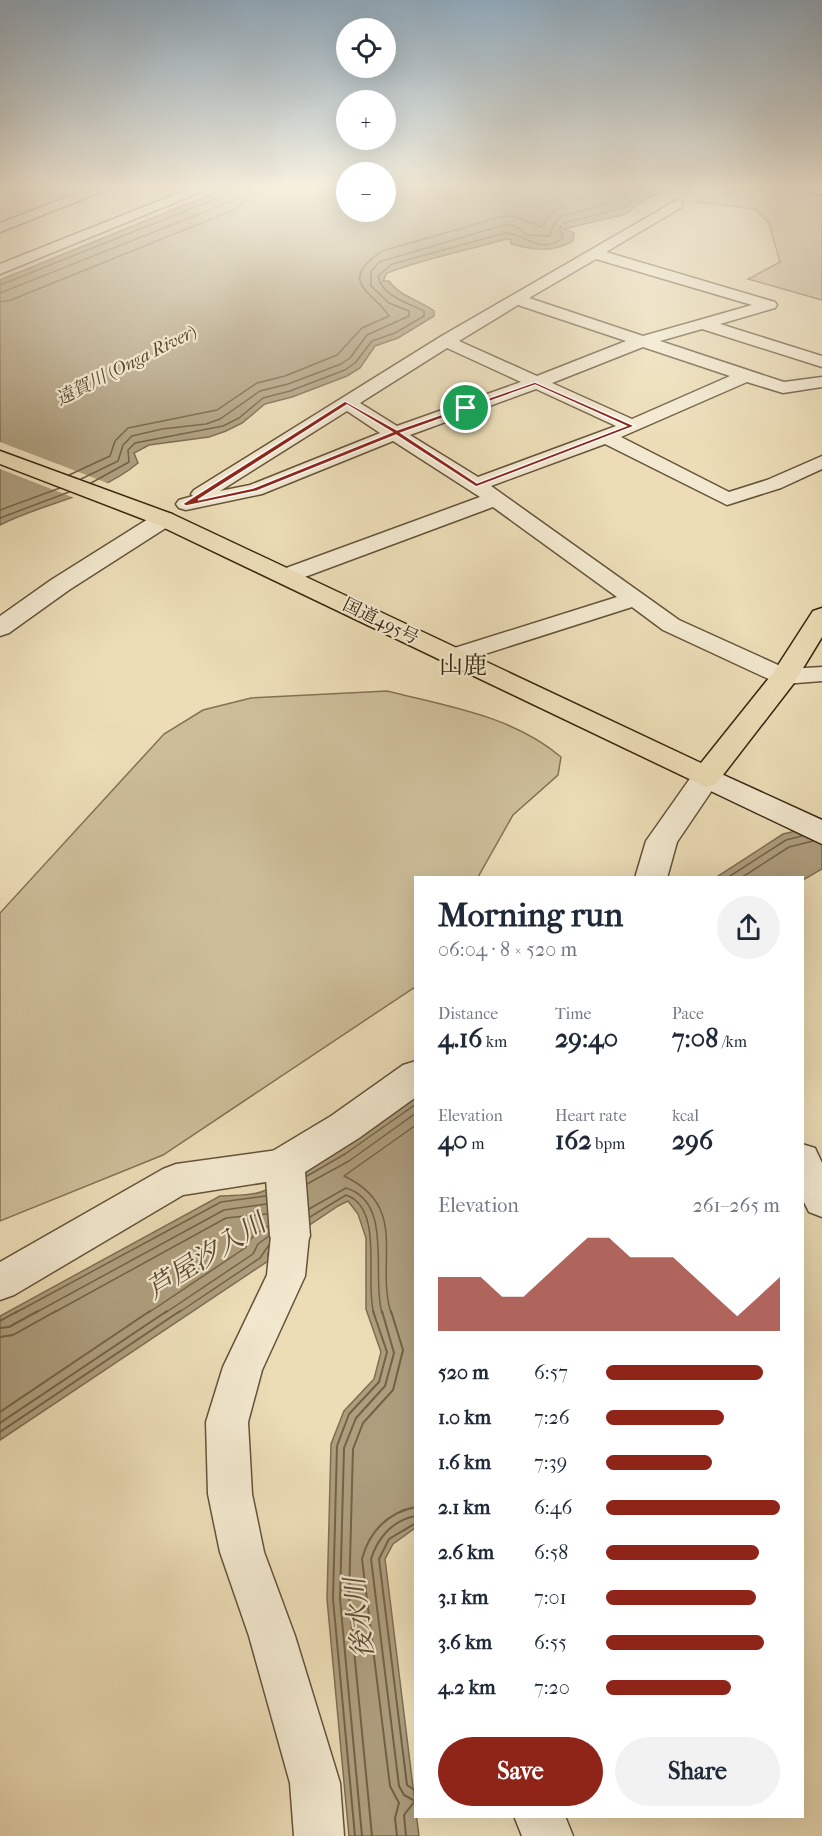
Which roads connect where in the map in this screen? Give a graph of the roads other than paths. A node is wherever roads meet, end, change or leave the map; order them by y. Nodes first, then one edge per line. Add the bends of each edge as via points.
1 (568, 271) edge
2 (653, 271) edge
3 (519, 300) junction
4 (705, 325) junction
5 (446, 341) junction
6 (640, 342) junction
7 (822, 362) edge
8 (746, 376) junction
9 (822, 382) edge
10 (535, 383) junction
11 (783, 388) junction
12 (822, 401) edge
13 (347, 403) junction
14 (632, 426) junction
15 (396, 433) junction
16 (606, 436) junction
17 (0, 457) edge
18 (822, 462) edge
19 (476, 485) junction
20 (494, 499) junction
21 (186, 504) junction
22 (164, 519) junction
23 (286, 576) junction
24 (635, 599) junction
25 (822, 616) edge
26 (0, 628) edge
27 (454, 656) junction
28 (822, 674) edge
29 (784, 677) junction
30 (706, 777) junction
31 (815, 829) edge
32 (652, 876) edge
33 (414, 1077) edge
34 (804, 1163) edge
35 (285, 1168) junction
36 (822, 1201) edge
37 (290, 1236) joint
38 (0, 1282) edge
39 (540, 1818) edge
40 (319, 1836) edge
41 (548, 1836) edge

1 - 3 street
2 - 4 street via 769,305
3 - 5 street
3 - 6 street
4 - 6 street
4 - 7 street
5 - 10 street
5 - 13 street
6 - 8 street
6 - 10 street
8 - 11 street
8 - 14 street
9 - 11 street
10 - 14 street
10 - 15 street
11 - 12 street
13 - 15 street
13 - 21 street
14 - 16 street
15 - 19 street
15 - 21 street via 255,490
16 - 18 street via 727,499 774,484
16 - 19 street
17 - 22 highway, 国道495号
19 - 20 street
20 - 23 street
20 - 24 street
21 - 22 street
22 - 23 highway, 国道495号
22 - 26 street
23 - 27 highway, 国道495号
24 - 27 street
24 - 29 street via 671,624
25 - 29 highway
27 - 30 highway, 国道495号
28 - 29 street
29 - 30 highway
30 - 31 street
30 - 32 street via 662,842
33 - 35 street
34 - 36 street
35 - 37 street
35 - 38 street via 176,1180
37 - 40 street via 286,1276 243,1367 227,1422 229,1482 242,1552 272,1636 315,1783
39 - 41 street

